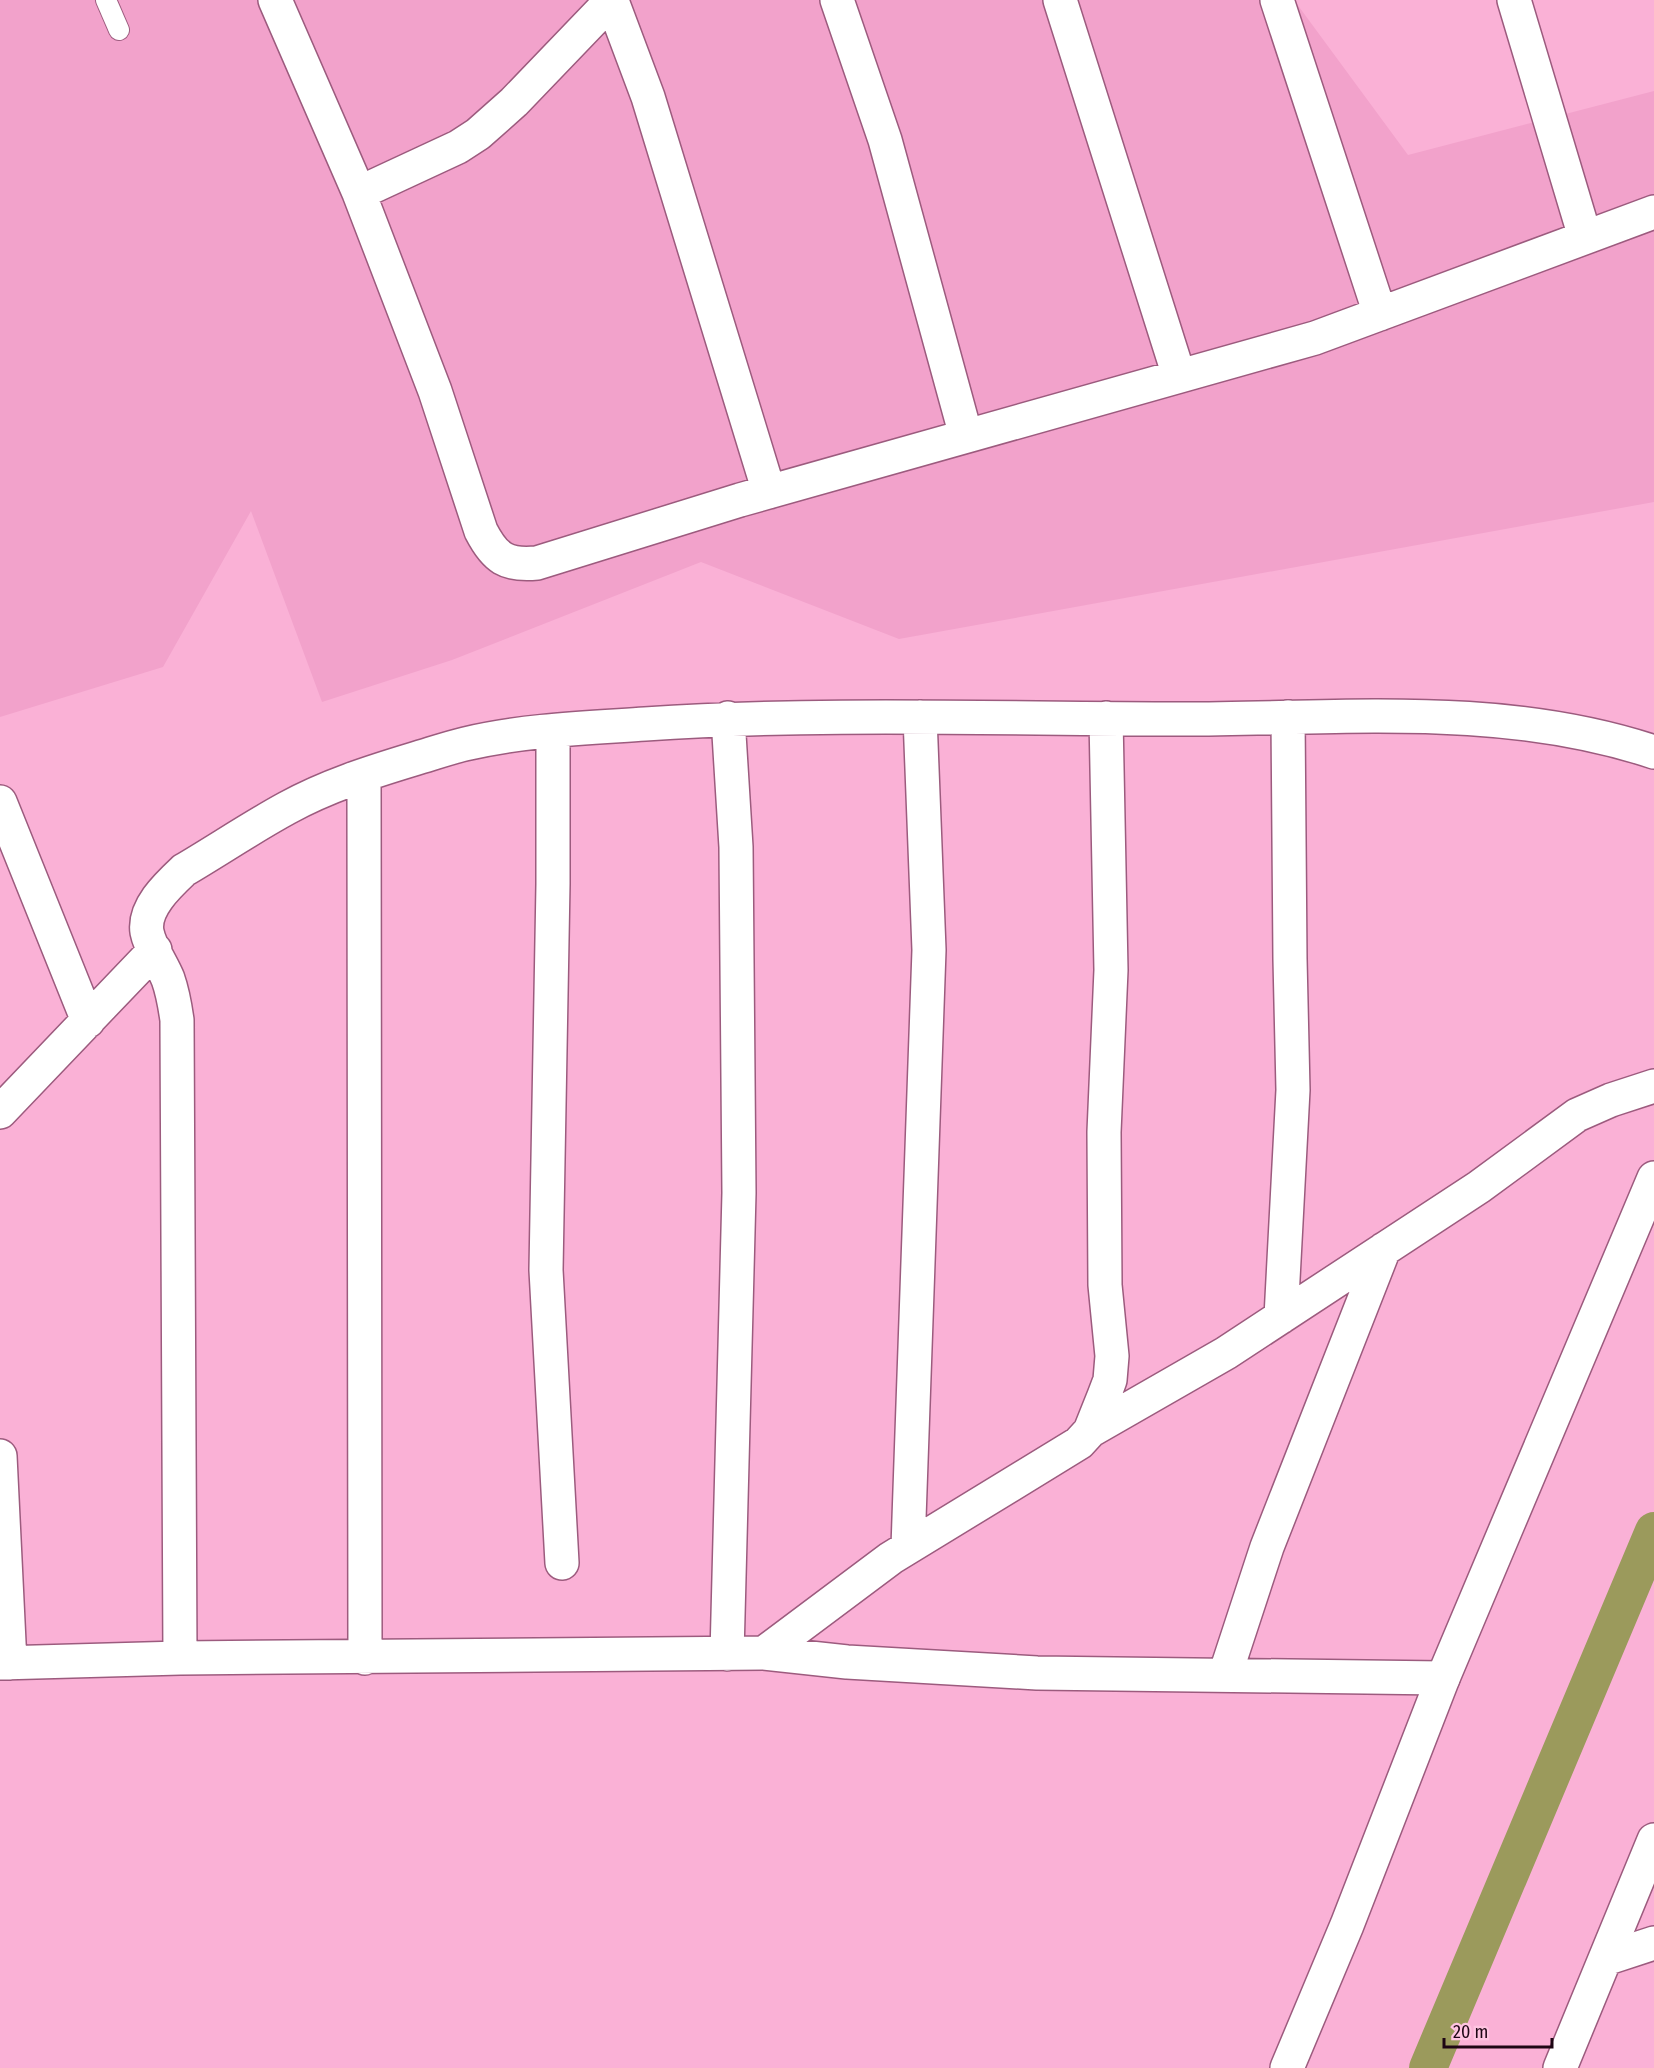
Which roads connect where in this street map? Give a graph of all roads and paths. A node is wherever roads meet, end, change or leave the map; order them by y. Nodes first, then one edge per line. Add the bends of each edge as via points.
1 (106, 0) edge
2 (275, 0) edge
3 (612, 0) edge
4 (837, 0) edge
5 (1060, 0) edge
6 (1277, 0) edge
7 (1514, 0) edge
8 (118, 30) dead end
9 (359, 193) junction
10 (1654, 212) edge
11 (1585, 237) junction
12 (1380, 314) junction
13 (1179, 376) junction
14 (966, 436) junction
15 (769, 492) junction
16 (920, 717) junction
17 (1288, 717) junction
18 (728, 718) junction
19 (1106, 718) junction
20 (553, 731) junction
21 (1654, 752) edge
22 (364, 775) junction
23 (0, 802) edge
24 (155, 950) junction
25 (88, 1021) junction
26 (1654, 1086) edge
27 (0, 1112) edge
28 (1654, 1178) edge
29 (1384, 1249) junction
30 (1281, 1317) junction
31 (1090, 1431) junction
32 (0, 1456) edge
33 (908, 1547) junction
34 (562, 1563) dead end
35 (764, 1653) junction
36 (727, 1654) junction
37 (180, 1658) junction
38 (365, 1658) junction
39 (5, 1663) edge
40 (1225, 1675) junction
41 (1443, 1678) junction
42 (1654, 1840) edge
43 (1654, 1943) edge
44 (1605, 1959) junction
45 (1287, 2068) edge
46 (1560, 2068) edge

1 - 8 lane
2 - 9 street
3 - 9 street via 478,134
3 - 15 street via 648,97
4 - 14 street via 885,140
5 - 13 street
6 - 12 street
7 - 11 street
9 - 15 street via 435,391 481,531 502,559 519,564 537,563
10 - 11 street
11 - 12 street
12 - 13 street via 1314,338
13 - 14 street
14 - 15 street
16 - 18 street
16 - 19 street
16 - 33 street via 929,950
17 - 19 street
17 - 21 street via 1472,717 1581,734
17 - 30 street via 1293,1090
18 - 20 street
18 - 36 street via 736,847 739,1193
19 - 31 street via 1111,970 1104,1132 1105,1285 1112,1356 1110,1380
20 - 22 street via 466,744
20 - 34 street via 546,1270
22 - 24 street via 290,806 184,870 155,901 147,922
22 - 38 street
23 - 25 street
24 - 25 street
24 - 37 street via 174,998 177,1020
25 - 27 street
26 - 29 street via 1577,1115 1479,1187
28 - 41 street
29 - 30 street
29 - 40 street via 1268,1547
30 - 31 street
31 - 33 street via 1064,1453
32 - 39 street
33 - 35 street
35 - 36 street
35 - 40 street via 1037,1673
36 - 38 street
37 - 38 street
37 - 39 street
40 - 41 street
41 - 45 street
42 - 44 street
43 - 44 street
44 - 46 street

